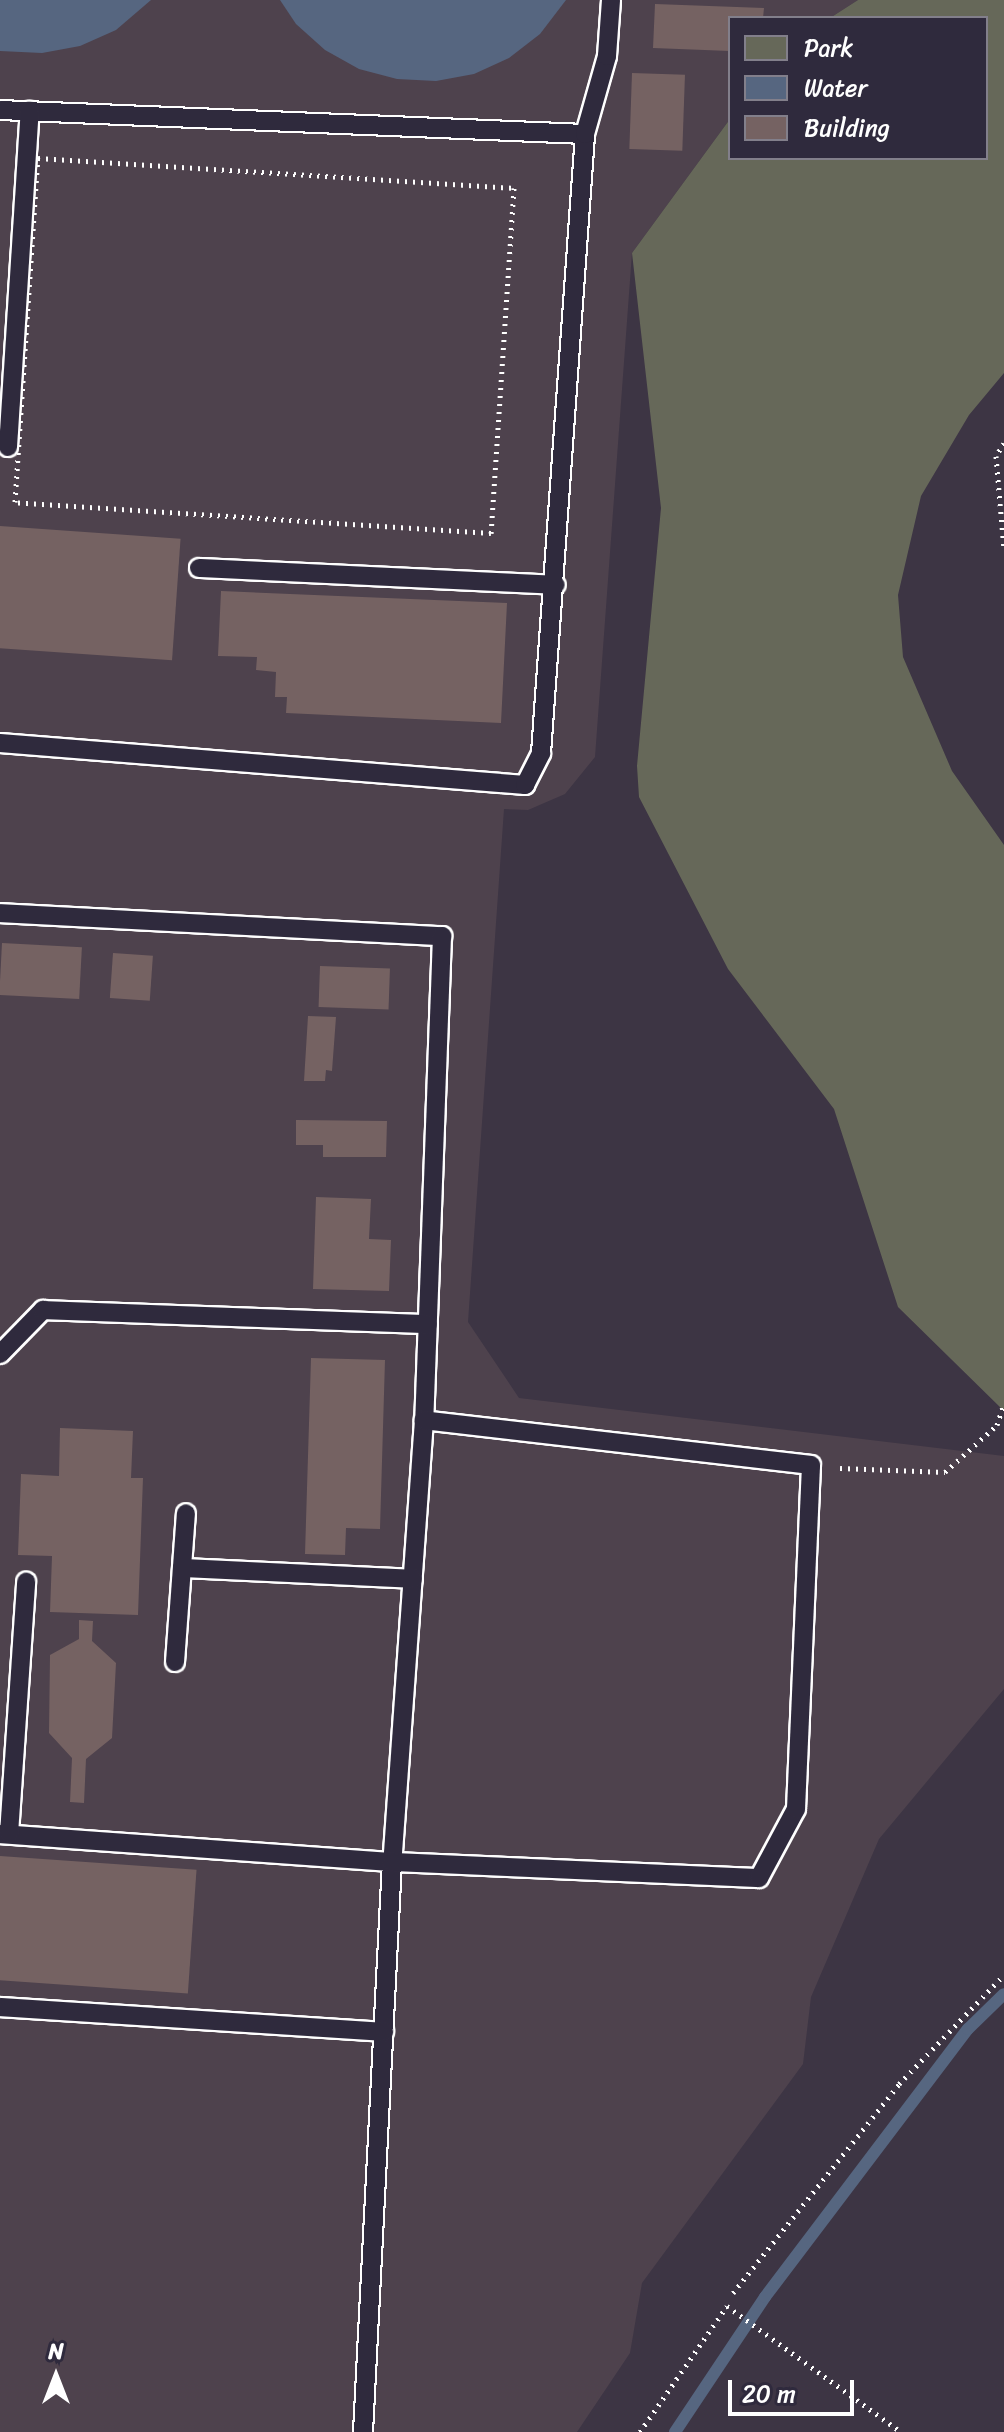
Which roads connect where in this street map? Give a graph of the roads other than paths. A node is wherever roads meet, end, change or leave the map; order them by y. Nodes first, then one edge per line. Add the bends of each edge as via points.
1 (611, 0) edge
2 (0, 110) edge
3 (30, 111) junction
4 (585, 134) junction
5 (8, 447) dead end
6 (199, 568) dead end
7 (556, 585) junction
8 (0, 743) edge
9 (0, 913) edge
10 (428, 1324) junction
11 (0, 1354) edge
12 (424, 1420) junction
13 (186, 1513) dead end
14 (182, 1568) junction
15 (413, 1579) junction
16 (26, 1582) dead end
17 (175, 1662) dead end
18 (4, 1834) edge
19 (392, 1862) junction
20 (0, 2007) edge
21 (384, 2032) junction
22 (363, 2432) edge

1 - 4 lane via 607,56
2 - 3 lane
3 - 4 lane
3 - 5 lane
4 - 7 lane
6 - 7 lane
7 - 8 lane via 541,753 525,785
9 - 10 lane via 442,936
10 - 11 lane via 43,1310
10 - 12 lane
12 - 15 lane
12 - 19 lane via 811,1465 796,1809 759,1878
13 - 14 lane
14 - 15 lane
14 - 17 lane
15 - 19 lane
16 - 18 lane
18 - 19 lane
19 - 21 lane
20 - 21 lane
21 - 22 lane

